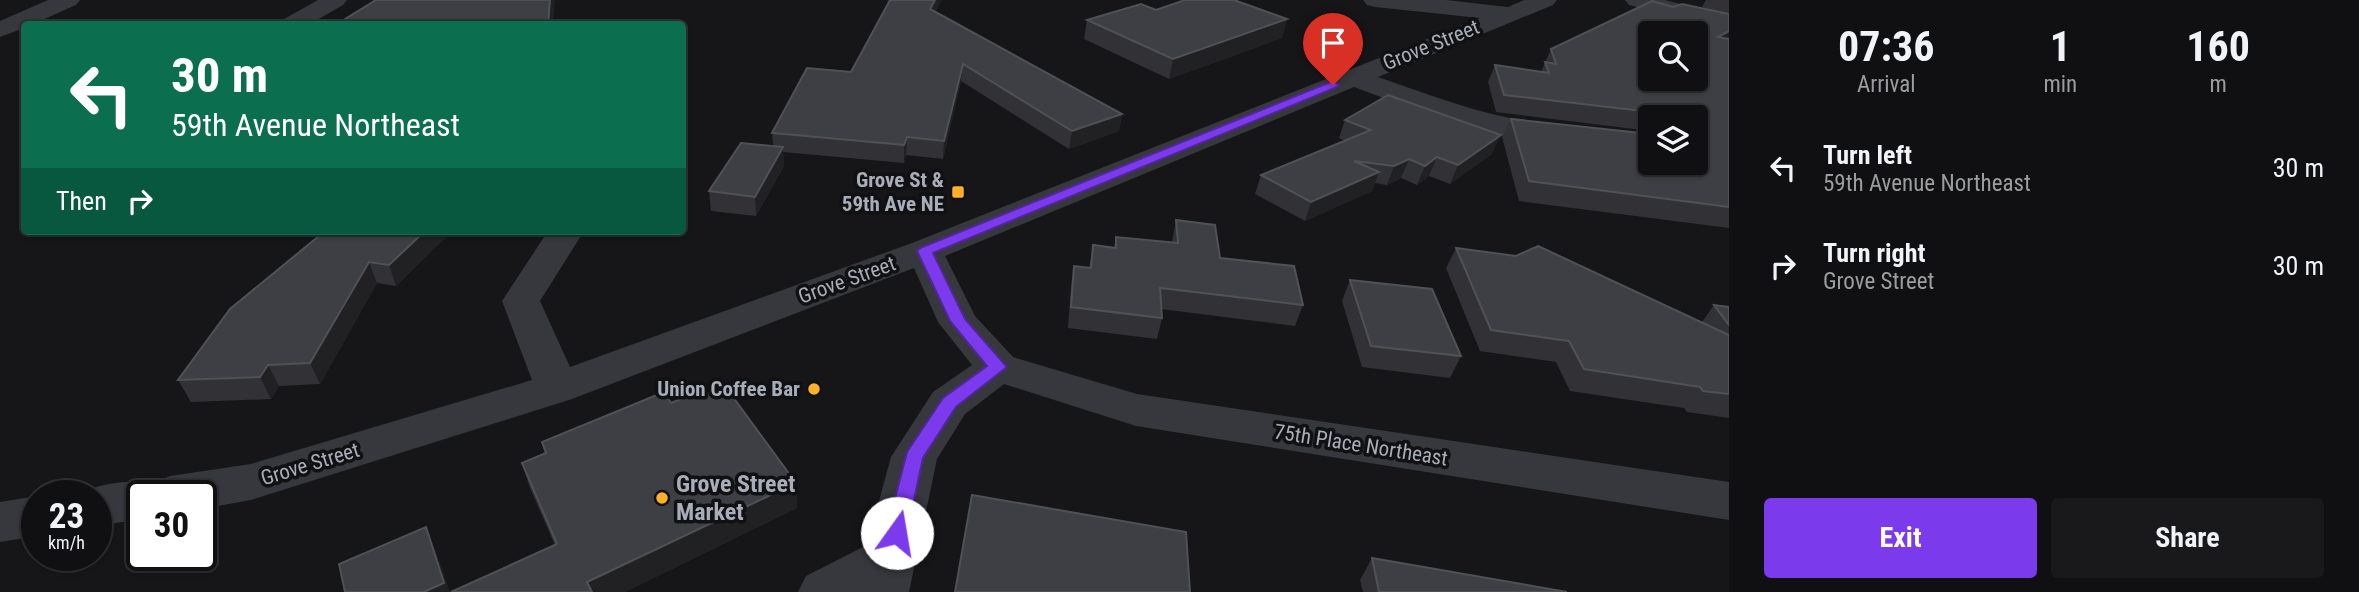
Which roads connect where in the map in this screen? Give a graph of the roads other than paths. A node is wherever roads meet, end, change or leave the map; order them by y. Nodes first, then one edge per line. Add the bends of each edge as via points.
1 (68, 0) edge
2 (335, 0) edge
3 (1376, 0) edge
4 (1545, 0) edge
5 (1637, 0) edge
6 (1511, 14) junction
7 (298, 21) edge
8 (1729, 24) edge
9 (0, 30) edge
10 (1352, 77) junction
11 (1591, 136) edge
12 (563, 235) edge
13 (925, 251) junction
14 (998, 367) junction
15 (556, 388) junction
16 (217, 487) edge
17 (1729, 501) edge
18 (21, 519) edge
19 (0, 522) edge
20 (886, 575) edge
21 (825, 592) edge

1 - 9 street
2 - 7 street
3 - 6 street
4 - 6 street, Grove Street
5 - 8 street
6 - 10 street, Grove Street
10 - 11 street via 1465,117 1513,128
10 - 13 street, Grove Street
12 - 15 street via 521,301
13 - 14 street via 958,321
13 - 15 street, Grove Street
14 - 17 street, 75th Place Northeast via 1136,410
14 - 20 street via 950,402 914,457
15 - 16 street, Grove Street via 251,482
18 - 19 street
20 - 21 street

